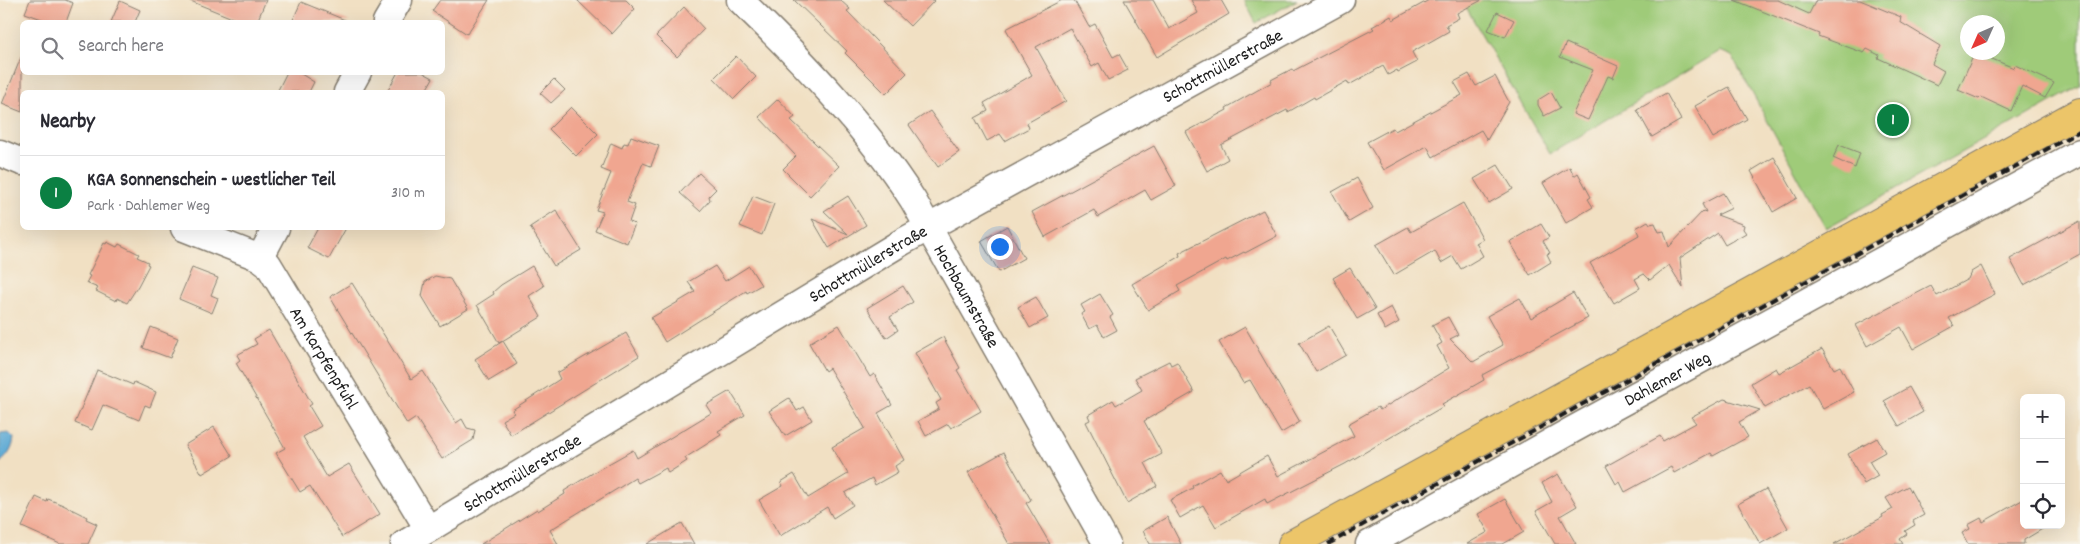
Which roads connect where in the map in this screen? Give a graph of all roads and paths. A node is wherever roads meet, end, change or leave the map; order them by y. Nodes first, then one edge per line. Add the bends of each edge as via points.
1 (400, 0) edge
2 (740, 0) edge
3 (1341, 0) edge
4 (387, 20) edge
5 (356, 75) edge
6 (348, 90) edge
7 (2077, 120) edge
8 (2080, 152) edge
9 (0, 153) edge
10 (20, 161) edge
11 (1991, 161) junction
12 (2008, 192) junction
13 (928, 227) junction
14 (189, 230) edge
15 (275, 230) edge
16 (1858, 234) junction
17 (260, 258) junction
18 (1810, 260) junction
19 (1874, 265) junction
20 (1826, 292) junction
21 (1747, 295) junction
22 (1763, 325) junction
23 (1555, 400) junction
24 (1572, 430) junction
25 (1440, 463) junction
26 (1458, 494) junction
27 (428, 529) junction
28 (404, 544) edge
29 (1107, 544) edge
30 (1292, 544) edge
31 (1369, 544) edge

1 - 4 street
2 - 13 street, Hochbaumstraße via 811,70 859,124 897,174
3 - 13 street, Schottmüllerstraße
5 - 6 street
7 - 11 main road, Dahlemer Weg
8 - 12 street, Dahlemer Weg
9 - 10 street
11 - 12 street
11 - 16 main road, Dahlemer Weg
12 - 19 street, Dahlemer Weg
13 - 27 street, Schottmüllerstraße
13 - 29 street, Hochbaumstraße
14 - 17 street, Am Karpfenpfuhl
15 - 17 street
16 - 18 main road, Dahlemer Weg
16 - 19 street
17 - 27 street, Am Karpfenpfuhl via 271,268
18 - 20 street
18 - 21 main road, Dahlemer Weg
19 - 20 street, Dahlemer Weg
20 - 22 street, Dahlemer Weg
21 - 22 street
21 - 23 main road, Dahlemer Weg
22 - 24 street, Dahlemer Weg
23 - 24 street
23 - 25 main road, Dahlemer Weg
24 - 26 street, Dahlemer Weg
25 - 26 street
25 - 30 main road, Dahlemer Weg
26 - 31 street, Dahlemer Weg
27 - 28 street, Schottmüllerstraße

